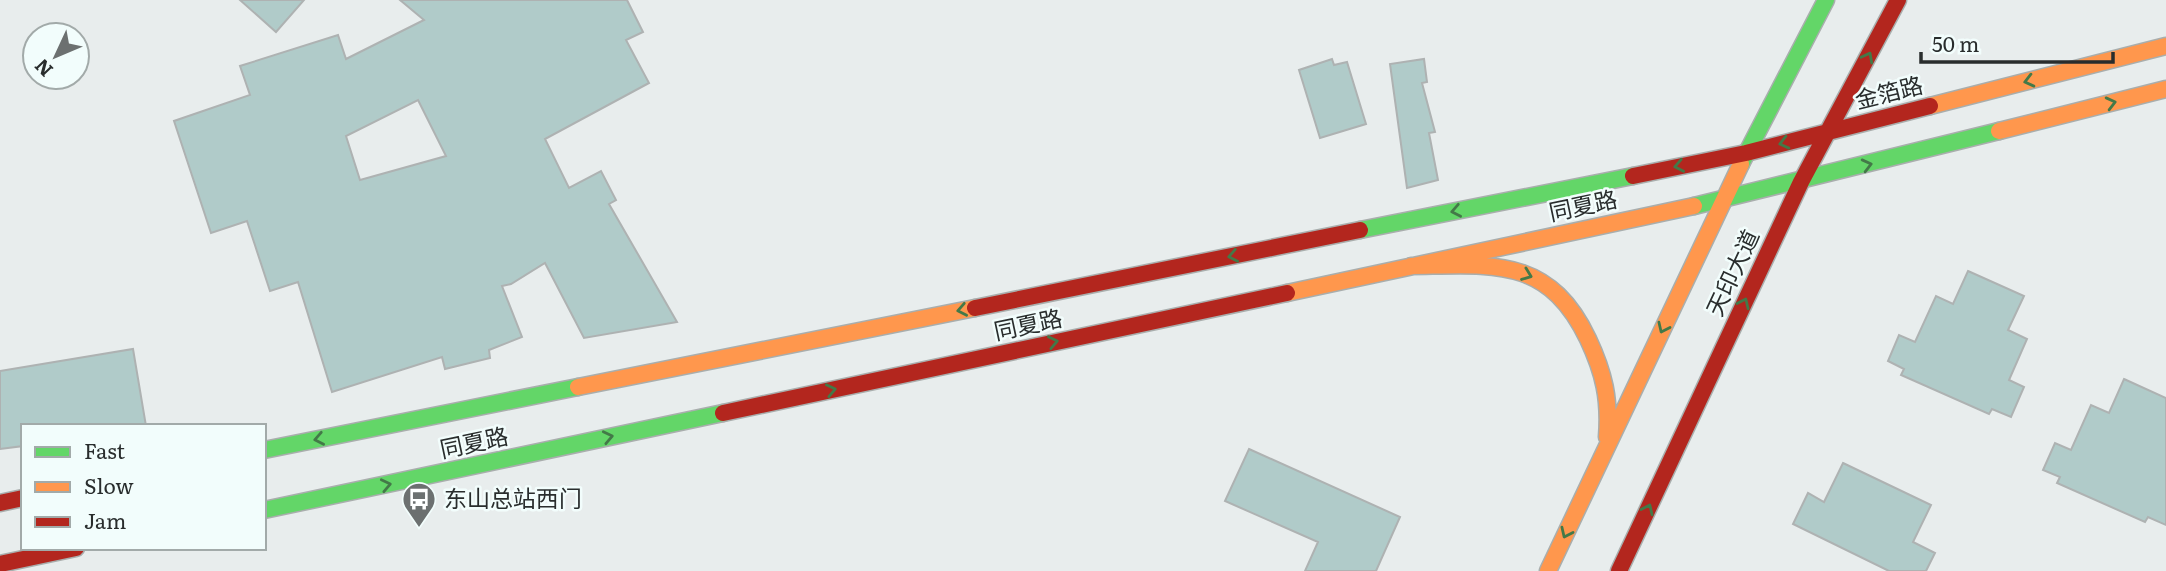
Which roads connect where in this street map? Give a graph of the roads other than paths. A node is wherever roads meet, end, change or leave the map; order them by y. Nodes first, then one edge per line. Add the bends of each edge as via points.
1 (1826, 0) edge
2 (1898, 0) edge
3 (2166, 46) edge
4 (2166, 89) edge
5 (1827, 132) junction
6 (1746, 153) junction
7 (1801, 182) junction
8 (1724, 200) junction
9 (1412, 266) junction
10 (1607, 447) junction
11 (266, 450) edge
12 (21, 498) edge
13 (0, 503) edge
14 (266, 510) edge
15 (66, 550) edge
16 (0, 564) edge
17 (1548, 571) edge
18 (1619, 571) edge

1 - 6 main road, 天印大道
5 -> 2 main road, 天印大道
3 -> 5 main road, 金箔路
7 -> 4 main road
5 -> 6 main road, 金箔路
5 - 7 main road, 天印大道
6 - 8 main road, 天印大道
6 -> 11 main road, 同夏路
7 - 8 main road, 同夏路
18 -> 7 main road, 天印大道
8 - 9 main road, 同夏路
8 -> 10 main road, 天印大道
9 -> 10 main road via 1485,266 1524,272 1547,284 1568,304 1601,373 1608,414
14 -> 9 main road, 同夏路
10 -> 17 main road, 天印大道
12 - 13 main road
15 - 16 main road

